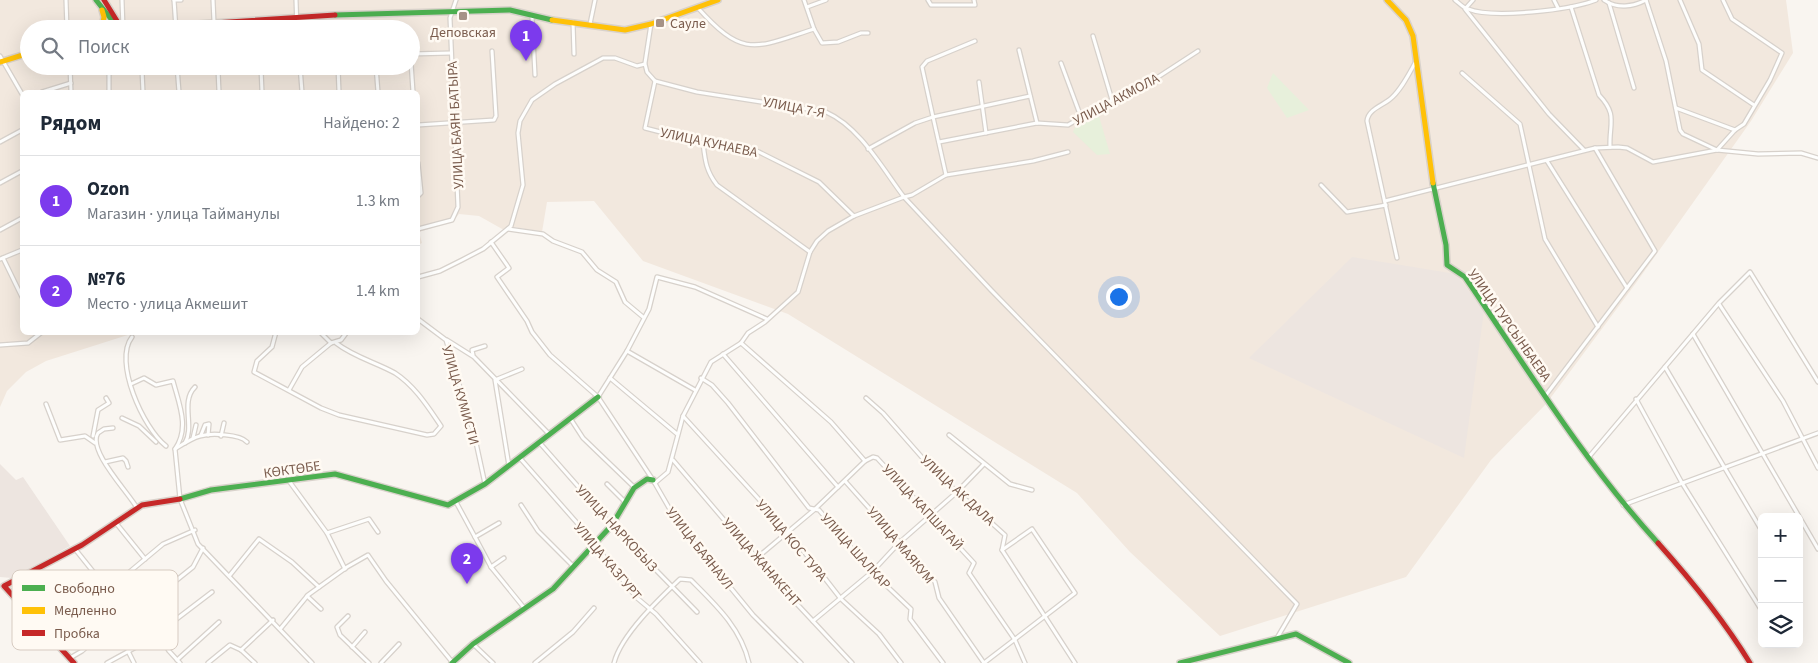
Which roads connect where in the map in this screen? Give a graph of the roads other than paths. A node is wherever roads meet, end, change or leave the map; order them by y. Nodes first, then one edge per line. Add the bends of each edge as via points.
1 (66, 0) edge
2 (96, 0) edge
3 (104, 0) edge
4 (122, 0) edge
5 (174, 0) edge
6 (181, 0) edge
7 (213, 0) edge
8 (296, 0) edge
9 (456, 0) edge
10 (595, 0) edge
11 (718, 0) edge
12 (804, 0) edge
13 (826, 0) edge
14 (928, 0) edge
15 (974, 0) edge
16 (1387, 0) edge
17 (1455, 0) edge
18 (1473, 0) edge
19 (1554, 0) edge
20 (1596, 0) edge
21 (1604, 0) edge
22 (1646, 0) edge
23 (1680, 0) edge
24 (1724, 0) edge
25 (1609, 3) junction
26 (101, 6) junction
27 (1571, 6) junction
28 (807, 7) junction
29 (698, 8) junction
30 (1558, 8) junction
31 (1465, 9) junction
32 (451, 13) junction
33 (532, 16) junction
34 (296, 18) junction
35 (67, 20) edge
36 (104, 20) edge
37 (114, 20) edge
38 (116, 20) edge
39 (122, 20) edge
40 (175, 20) edge
41 (214, 20) edge
42 (257, 20) edge
43 (573, 22) junction
44 (590, 24) junction
45 (651, 24) junction
46 (814, 29) junction
47 (868, 33) dead end
48 (1093, 36) dead end
49 (975, 41) dead end
50 (1020, 50) dead end
51 (492, 51) dead end
52 (1198, 51) dead end
53 (451, 53) junction
54 (420, 54) edge
55 (574, 54) dead end
56 (20, 55) edge
57 (1, 60) edge
58 (1061, 63) dead end
59 (1415, 63) junction
60 (643, 64) junction
61 (1462, 73) dead end
62 (70, 75) edge
63 (109, 75) edge
64 (142, 75) edge
65 (178, 75) edge
66 (218, 75) edge
67 (261, 75) edge
68 (301, 75) edge
69 (339, 75) edge
70 (377, 75) edge
71 (412, 75) edge
72 (536, 75) dead end
73 (655, 81) junction
74 (979, 82) dead end
75 (71, 84) junction
76 (1634, 88) dead end
77 (49, 90) edge
78 (71, 90) edge
79 (109, 90) edge
80 (143, 90) edge
81 (179, 90) edge
82 (219, 90) edge
83 (262, 90) edge
84 (302, 90) edge
85 (340, 90) edge
86 (378, 90) edge
87 (413, 90) edge
88 (20, 91) edge
89 (1030, 96) junction
90 (1112, 100) junction
91 (1754, 105) junction
92 (982, 107) junction
93 (1676, 108) junction
94 (933, 117) junction
95 (1081, 117) junction
96 (455, 122) junction
97 (1037, 123) junction
98 (420, 125) edge
99 (1735, 130) junction
100 (20, 131) edge
101 (986, 133) junction
102 (0, 142) edge
103 (939, 142) junction
104 (703, 143) junction
105 (1610, 147) junction
106 (1594, 148) junction
107 (868, 149) junction
108 (1718, 150) junction
109 (1585, 151) junction
110 (1068, 152) dead end
111 (1818, 158) edge
112 (1546, 161) junction
113 (1528, 165) junction
114 (20, 172) edge
115 (946, 175) junction
116 (0, 183) edge
117 (1321, 186) dead end
118 (1434, 189) junction
119 (904, 197) junction
120 (1385, 203) junction
121 (854, 216) junction
122 (20, 219) edge
123 (420, 228) edge
124 (507, 229) junction
125 (0, 230) edge
126 (491, 242) junction
127 (20, 251) edge
128 (810, 252) junction
129 (1, 258) edge
130 (1397, 258) dead end
131 (420, 276) edge
132 (1627, 288) junction
133 (20, 293) edge
134 (1719, 303) junction
135 (643, 317) junction
136 (767, 319) junction
137 (420, 320) edge
138 (1598, 327) junction
139 (1693, 334) junction
140 (38, 335) edge
141 (275, 335) edge
142 (323, 335) edge
143 (344, 335) edge
144 (132, 337) dead end
145 (446, 340) junction
146 (330, 343) junction
147 (336, 343) junction
148 (740, 343) junction
149 (0, 345) edge
150 (485, 346) dead end
151 (627, 350) junction
152 (723, 354) junction
153 (473, 356) junction
154 (1665, 367) junction
155 (522, 369) dead end
156 (610, 378) junction
157 (701, 378) junction
158 (495, 380) junction
159 (1818, 382) edge
160 (131, 384) junction
161 (195, 387) dead end
162 (289, 390) junction
163 (695, 390) junction
164 (1546, 396) junction
165 (598, 397) junction
166 (106, 398) dead end
167 (866, 398) dead end
168 (1636, 399) junction
169 (46, 404) dead end
170 (683, 416) junction
171 (122, 418) dead end
172 (570, 418) junction
173 (224, 423) dead end
174 (196, 425) dead end
175 (113, 428) dead end
176 (1818, 433) edge
177 (549, 434) junction
178 (677, 434) junction
179 (208, 435) junction
180 (949, 435) dead end
181 (93, 436) dead end
182 (200, 436) junction
183 (221, 436) junction
184 (193, 439) junction
185 (1801, 439) junction
186 (156, 442) dead end
187 (247, 442) dead end
188 (539, 442) junction
189 (184, 444) junction
190 (96, 446) junction
191 (166, 446) dead end
192 (175, 449) junction
193 (1762, 454) junction
194 (519, 457) junction
195 (1588, 458) junction
196 (673, 459) junction
197 (865, 461) junction
198 (105, 462) junction
199 (984, 464) junction
200 (509, 466) junction
201 (128, 467) dead end
202 (1725, 468) junction
203 (1818, 468) edge
204 (289, 481) junction
205 (654, 481) junction
206 (845, 481) junction
207 (1682, 483) junction
208 (485, 484) junction
209 (607, 484) dead end
210 (838, 487) junction
211 (635, 488) junction
212 (1032, 490) dead end
213 (956, 492) junction
214 (180, 499) junction
215 (456, 502) junction
216 (625, 502) junction
217 (521, 505) dead end
218 (1623, 505) junction
219 (137, 508) junction
220 (814, 510) junction
221 (930, 515) junction
222 (499, 522) dead end
223 (116, 523) junction
224 (1758, 524) edge
225 (612, 525) junction
226 (194, 530) junction
227 (378, 532) dead end
228 (788, 532) junction
229 (327, 533) junction
230 (475, 538) junction
231 (899, 543) junction
232 (594, 546) junction
233 (75, 548) junction
234 (203, 548) junction
235 (1818, 549) edge
236 (1002, 550) junction
237 (758, 557) junction
238 (504, 558) dead end
239 (145, 559) junction
240 (491, 567) junction
241 (574, 567) junction
242 (344, 569) junction
243 (35, 570) edge
244 (93, 570) edge
245 (132, 570) edge
246 (872, 572) junction
247 (230, 575) junction
248 (178, 579) edge
249 (2, 586) edge
250 (672, 586) junction
251 (319, 587) junction
252 (212, 592) dead end
253 (307, 596) junction
254 (12, 597) edge
255 (842, 599) junction
256 (1758, 605) edge
257 (594, 608) dead end
258 (321, 609) dead end
259 (650, 609) junction
260 (525, 610) junction
261 (697, 612) dead end
262 (348, 616) dead end
263 (1045, 617) junction
264 (178, 618) edge
265 (273, 620) junction
266 (813, 621) junction
267 (219, 622) dead end
268 (281, 628) junction
269 (365, 632) dead end
270 (1277, 638) junction
271 (1015, 640) junction
272 (399, 644) dead end
273 (473, 644) junction
274 (352, 647) junction
275 (62, 650) edge
276 (81, 650) edge
277 (170, 650) edge
278 (241, 650) junction
279 (128, 651) joint
280 (69, 658) junction
281 (178, 662) edge
282 (63, 663) edge
283 (74, 663) edge
284 (107, 663) edge
285 (134, 663) edge
286 (208, 663) edge
287 (254, 663) edge
288 (312, 663) edge
289 (369, 663) edge
290 (381, 663) edge
291 (453, 663) edge
292 (493, 663) edge
293 (535, 663) edge
294 (614, 663) edge
295 (700, 663) edge
296 (749, 663) edge
297 (801, 663) edge
298 (852, 663) edge
299 (901, 663) edge
300 (943, 663) edge
301 (984, 663) edge
302 (1024, 663) edge
303 (1075, 663) edge
304 (1180, 663) edge
305 (1349, 663) edge
306 (1750, 663) edge

1 - 35 street
2 - 26 street
3 - 38 street
4 - 39 street
5 - 6 street
5 - 40 street
7 - 41 street
8 - 34 street
9 - 32 street
10 - 44 street
11 - 29 street
12 - 28 street
13 - 28 street
14 - 15 street via 931,5 975,5
16 - 59 street, УЛИЦА ТУРСЫНБАЕВА via 1410,27
17 - 31 street
18 - 31 street
19 - 30 street
20 - 27 street
21 - 25 street
22 - 25 street via 1633,6
22 - 93 street via 1666,61
23 - 91 street via 1699,44 1702,70
24 - 91 street via 1732,19 1782,53
25 - 76 street
26 - 36 street
26 - 37 street
27 - 30 street
27 - 105 street via 1599,95 1612,114
28 - 46 street
29 - 45 street
29 - 46 street via 719,30 740,43 767,44
30 - 31 street via 1502,14
31 - 109 street via 1549,114
32 - 33 street via 510,10
32 - 34 street
32 - 53 street, УЛИЦА БАЯН БАТЫРА
33 - 43 street
33 - 72 street
34 - 42 street
43 - 44 street
43 - 55 street
44 - 45 street via 625,30
45 - 60 street
46 - 47 street via 822,43
48 - 90 street
49 - 94 street via 927,60 922,67
50 - 89 street
51 - 96 street via 494,120
52 - 90 street, УЛИЦА АКМОЛА via 1155,79
53 - 54 street
53 - 96 street, УЛИЦА БАЯН БАТЫРА
56 - 57 street
57 - 88 street
58 - 95 street
59 - 118 street, УЛИЦА ТУРСЫНБАЕВА
59 - 120 street via 1392,98 1367,116
60 - 73 street
60 - 124 street via 608,57 598,60 555,84 526,107 518,133 523,185 516,212
61 - 113 street via 1520,124
62 - 75 street
63 - 79 street
64 - 80 street
65 - 81 street
66 - 82 street
67 - 83 street
68 - 84 street
69 - 85 street
70 - 86 street
71 - 87 street
73 - 104 street, УЛИЦА КУНАЕВА via 644,128
73 - 107 street, УЛИЦА 7-Я via 697,92 826,112 846,124
74 - 92 street
75 - 77 street
75 - 78 street
89 - 92 street
89 - 97 street
90 - 95 street, УЛИЦА АКМОЛА
91 - 99 street via 1744,124
92 - 94 street
92 - 101 street
93 - 99 street
93 - 108 street via 1683,134
94 - 103 street
94 - 107 street via 915,123
95 - 97 street, УЛИЦА АКМОЛА via 1068,125
96 - 98 street
96 - 123 street, УЛИЦА БАЯН БАТЫРА via 458,207 452,220
97 - 101 street, УЛИЦА АКМОЛА
99 - 108 street
100 - 102 street
101 - 103 street, УЛИЦА АКМОЛА
103 - 115 street
104 - 121 street, УЛИЦА КУНАЕВА via 746,147 759,152 819,182
104 - 128 street via 705,164 717,185
105 - 106 street
105 - 108 street via 1627,148 1653,162
106 - 109 street
106 - 132 street via 1655,251
107 - 119 street, УЛИЦА 7-Я
108 - 111 street via 1758,154 1801,153
109 - 112 street
110 - 115 street
112 - 113 street
112 - 132 street
113 - 118 street
113 - 138 street via 1545,239
114 - 116 street
115 - 119 street
117 - 120 street via 1347,212
118 - 120 street
118 - 164 street, УЛИЦА ТУРСЫНБАЕВА via 1447,265 1465,277
119 - 121 street
119 - 270 street, УЛИЦА 7-Я via 1297,604
120 - 130 street
121 - 128 street via 828,231
122 - 125 street
124 - 126 street
124 - 135 street via 542,234 582,252 597,270 616,282 625,302
126 - 131 street via 440,271
126 - 165 street, УЛИЦА БАЯНАУЛ via 509,268 497,277 532,332 550,355
127 - 129 street
128 - 136 street via 798,292
129 - 133 street
132 - 138 street
134 - 139 street
134 - 159 street via 1750,272
134 - 185 street via 1772,385
135 - 136 street via 649,309 657,277 695,287
135 - 151 street
136 - 148 street
137 - 145 street, УЛИЦА КУМИСТИ
138 - 164 street
139 - 154 street
139 - 193 street
140 - 149 street via 28,343
141 - 162 street via 272,347 262,355 254,372
142 - 146 street
143 - 147 street
144 - 160 street via 125,347
145 - 153 street
145 - 208 street, УЛИЦА КУМИСТИ
146 - 147 street
146 - 162 street via 302,367
147 - 162 street via 365,361 396,374 421,397 441,426 427,436 348,418 321,408
148 - 152 street
148 - 197 street, УЛИЦА КАПШАГАЙ via 831,422
150 - 153 street via 472,350
151 - 156 street
151 - 163 street
152 - 157 street via 712,362
152 - 210 street
153 - 158 street
154 - 168 street
154 - 202 street
155 - 158 street
156 - 165 street
156 - 178 street
157 - 163 street
157 - 220 street, УЛИЦА ШАЛКАР via 728,403 809,508
158 - 177 street
158 - 200 street
160 - 191 street via 146,423
160 - 192 street via 144,378 156,385 172,381 183,427
161 - 189 street via 189,400 188,436
163 - 170 street
164 - 195 street, УЛИЦА ТУРСЫНБАЕВА
165 - 172 street
165 - 205 street, УЛИЦА БАЯНАУЛ
166 - 181 street via 109,402 98,410
167 - 213 street, УЛИЦА АК ДАЛА
168 - 195 street
168 - 207 street
169 - 190 street via 60,440 85,436
170 - 178 street
170 - 228 street, УЛИЦА КОС ТУРА
171 - 186 street via 139,426
172 - 177 street
172 - 211 street via 583,438
173 - 183 street
174 - 184 street
175 - 190 street via 106,428 98,434
176 - 185 street
177 - 188 street
178 - 196 street
179 - 182 street
179 - 182 street via 210,426 207,424
179 - 183 street
180 - 199 street
182 - 184 street
183 - 187 street via 241,438
184 - 189 street
185 - 193 street
185 - 203 street
188 - 194 street
188 - 225 street, УЛИЦА НАРКОБЫЗ
189 - 192 street
190 - 198 street
192 - 214 street
193 - 202 street
193 - 235 street
194 - 200 street
194 - 232 street, УЛИЦА КАЗГУРТ
195 - 218 street, УЛИЦА ТУРСЫНБАЕВА
196 - 205 street via 668,472
196 - 237 street, УЛИЦА ЖАНАКЕНТ
197 - 206 street
197 - 221 street, УЛИЦА КАПШАГАЙ via 876,458
198 - 201 street via 123,458
198 - 219 street
199 - 212 street via 1010,484
199 - 213 street
200 - 208 street
202 - 207 street
202 - 224 street
204 - 214 street, КӨКТӨБЕ via 211,490
204 - 215 street, КӨКТӨБЕ via 335,474 448,505
204 - 229 street
205 - 211 street via 640,481
205 - 297 street, УЛИЦА БАЯНАУЛ via 672,513 753,616
206 - 210 street
206 - 231 street, УЛИЦА МАЯКУМ
207 - 218 street
207 - 256 street
208 - 215 street
209 - 216 street
210 - 220 street
211 - 216 street
213 - 221 street
213 - 236 street, УЛИЦА АК ДАЛА via 1005,535
214 - 219 street, КӨКТӨБЕ
214 - 226 street
215 - 230 street
216 - 225 street
217 - 241 street via 538,531
218 - 306 street, УЛИЦА ТУРСЫНБАЕВА via 1687,575 1728,627
219 - 223 street, КӨКТӨБЕ
220 - 228 street
220 - 246 street, УЛИЦА ШАЛКАР via 820,510
221 - 231 street
221 - 271 street, УЛИЦА КАПШАГАЙ via 974,563 969,573
222 - 230 street
223 - 233 street, КӨКТӨБЕ
223 - 239 street
225 - 232 street
225 - 250 street, УЛИЦА НАРКОБЫЗ
226 - 234 street via 198,544
226 - 239 street via 163,544
227 - 229 street via 369,520
228 - 237 street
228 - 255 street, УЛИЦА КОС ТУРА
229 - 242 street
230 - 240 street
231 - 246 street
231 - 301 street, УЛИЦА МАЯКУМ via 935,582 938,598
232 - 241 street
232 - 259 street, УЛИЦА КАЗГУРТ
233 - 243 street, КӨКТӨБЕ
233 - 244 street
234 - 247 street
234 - 248 street via 192,568
236 - 263 street, УЛИЦА АК ДАЛА
236 - 263 street via 1032,528 1075,591
237 - 266 street, УЛИЦА ЖАНАКЕНТ
238 - 240 street
239 - 245 street
240 - 260 street
241 - 260 street via 554,589
242 - 251 street
242 - 291 street via 368,555
246 - 255 street
246 - 300 street, УЛИЦА ШАЛКАР via 911,609 910,619
247 - 251 street via 259,539 292,562
247 - 265 street
249 - 254 street
250 - 259 street
250 - 261 street, УЛИЦА НАРКОБЫЗ
250 - 296 street via 680,579 692,580 732,622
251 - 253 street
252 - 264 street
253 - 258 street
253 - 268 street
255 - 266 street
255 - 299 street, УЛИЦА КОС ТУРА via 879,634
257 - 293 street via 572,632
259 - 294 street via 617,653
259 - 295 street, УЛИЦА КАЗГУРТ
260 - 273 street
262 - 274 street via 337,627
263 - 271 street
263 - 303 street, УЛИЦА АК ДАЛА
265 - 268 street
265 - 278 street
266 - 298 street, УЛИЦА ЖАНАКЕНТ
267 - 281 street
268 - 288 street
269 - 274 street
270 - 304 street
270 - 305 street via 1292,634 1302,636
271 - 301 street
271 - 302 street, УЛИЦА КАПШАГАЙ
272 - 290 street
273 - 291 street
273 - 292 street
274 - 289 street
275 - 280 street
276 - 280 street
277 - 281 street
278 - 286 street via 228,646
278 - 287 street
279 - 284 street
279 - 285 street
280 - 282 street
280 - 283 street

